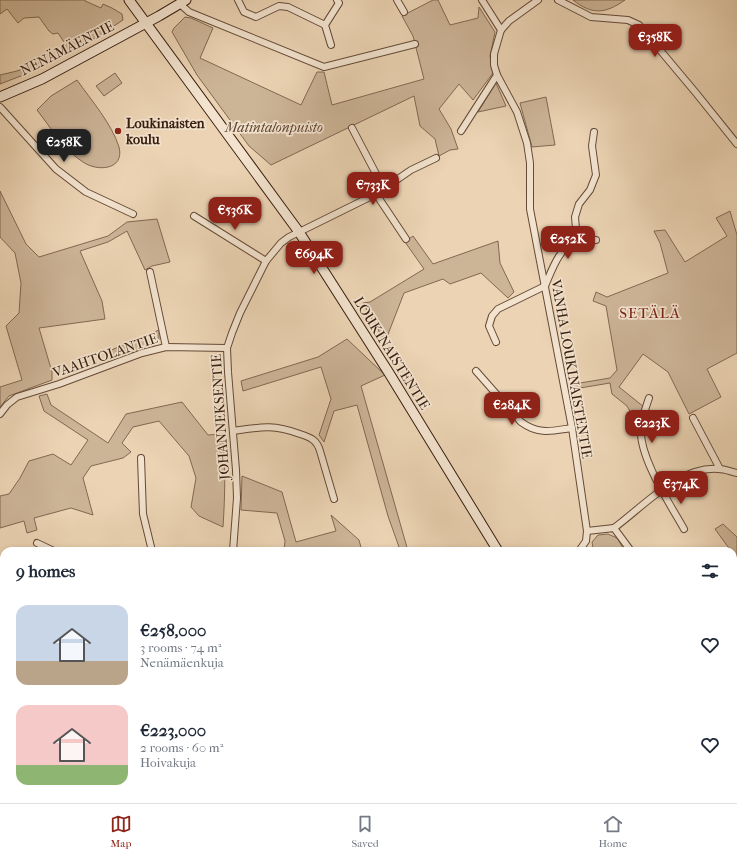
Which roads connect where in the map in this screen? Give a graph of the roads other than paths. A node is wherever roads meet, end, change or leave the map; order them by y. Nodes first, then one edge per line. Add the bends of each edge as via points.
1 (129, 0) edge
2 (238, 0) edge
3 (345, 0) edge
4 (397, 0) edge
5 (482, 0) edge
6 (538, 0) edge
7 (558, 0) edge
8 (183, 2) edge
9 (338, 2) edge
10 (566, 2) edge
11 (404, 12) dead end
12 (146, 22) junction
13 (325, 25) junction
14 (501, 30) junction
15 (415, 44) dead end
16 (331, 45) dead end
17 (497, 75) junction
18 (0, 97) edge
19 (0, 107) edge
20 (352, 128) dead end
21 (462, 131) dead end
22 (594, 132) dead end
23 (737, 144) edge
24 (436, 158) dead end
25 (384, 189) junction
26 (376, 194) junction
27 (133, 214) dead end
28 (194, 216) dead end
29 (299, 232) junction
30 (406, 239) dead end
31 (596, 240) dead end
32 (577, 241) junction
33 (266, 261) junction
34 (150, 272) dead end
35 (545, 286) junction
36 (496, 342) dead end
37 (166, 347) junction
38 (227, 348) junction
39 (476, 371) dead end
40 (650, 398) dead end
41 (0, 414) edge
42 (693, 418) dead end
43 (572, 428) junction
44 (233, 431) junction
45 (141, 458) dead end
46 (720, 468) junction
47 (737, 473) edge
48 (662, 490) junction
49 (334, 499) dead end
50 (614, 528) junction
51 (684, 529) dead end
52 (587, 531) junction
53 (37, 543) dead end
54 (46, 547) edge
55 (151, 547) edge
56 (233, 547) edge
57 (496, 547) edge
58 (582, 547) edge
59 (628, 547) edge

1 - 12 street, LOUKINAISTENTIE
2 - 13 street via 244,12 256,17 279,6 288,7
3 - 9 street
4 - 11 street
5 - 14 street
6 - 14 street
7 - 10 street
8 - 12 street, NENÄMÄENTIE
8 - 15 street via 189,12 324,68
9 - 13 street
10 - 23 street via 591,17 628,20 639,25
12 - 18 street, NENÄMÄENTIE via 42,78
12 - 29 street, LOUKINAISTENTIE
13 - 16 street
14 - 17 street, VANHA LOUKINAISTENTIE via 494,54
17 - 21 street
17 - 35 street, VANHA LOUKINAISTENTIE via 517,112 527,143 530,163 530,209
19 - 27 street via 56,169 86,192
20 - 25 street
22 - 32 street via 592,146 596,175 590,190 579,204 575,217
24 - 25 street, JOHANNEKSENTIE via 411,170
25 - 26 street, JOHANNEKSENTIE
26 - 29 street, JOHANNEKSENTIE
26 - 30 street
28 - 33 street
29 - 33 street, JOHANNEKSENTIE via 282,243
29 - 57 street, LOUKINAISTENTIE
31 - 32 street
32 - 35 street via 562,252
33 - 38 street, JOHANNEKSENTIE via 240,313
34 - 37 street
35 - 36 street via 498,309 492,316 489,326
35 - 43 street, VANHA LOUKINAISTENTIE
37 - 38 street, VAAHTOLANTIE
37 - 41 street, VAAHTOLANTIE via 17,397
38 - 44 street, JOHANNEKSENTIE
39 - 43 street via 528,428 545,432
40 - 48 street via 643,416 641,439
42 - 46 street
43 - 52 street, VANHA LOUKINAISTENTIE
44 - 49 street via 274,427 288,429 312,439 318,444
44 - 56 street, JOHANNEKSENTIE via 237,491
45 - 55 street via 144,514
46 - 47 street
46 - 48 street via 697,471
48 - 50 street
48 - 51 street
50 - 52 street
50 - 59 street
52 - 58 street, VANHA LOUKINAISTENTIE
53 - 54 street

